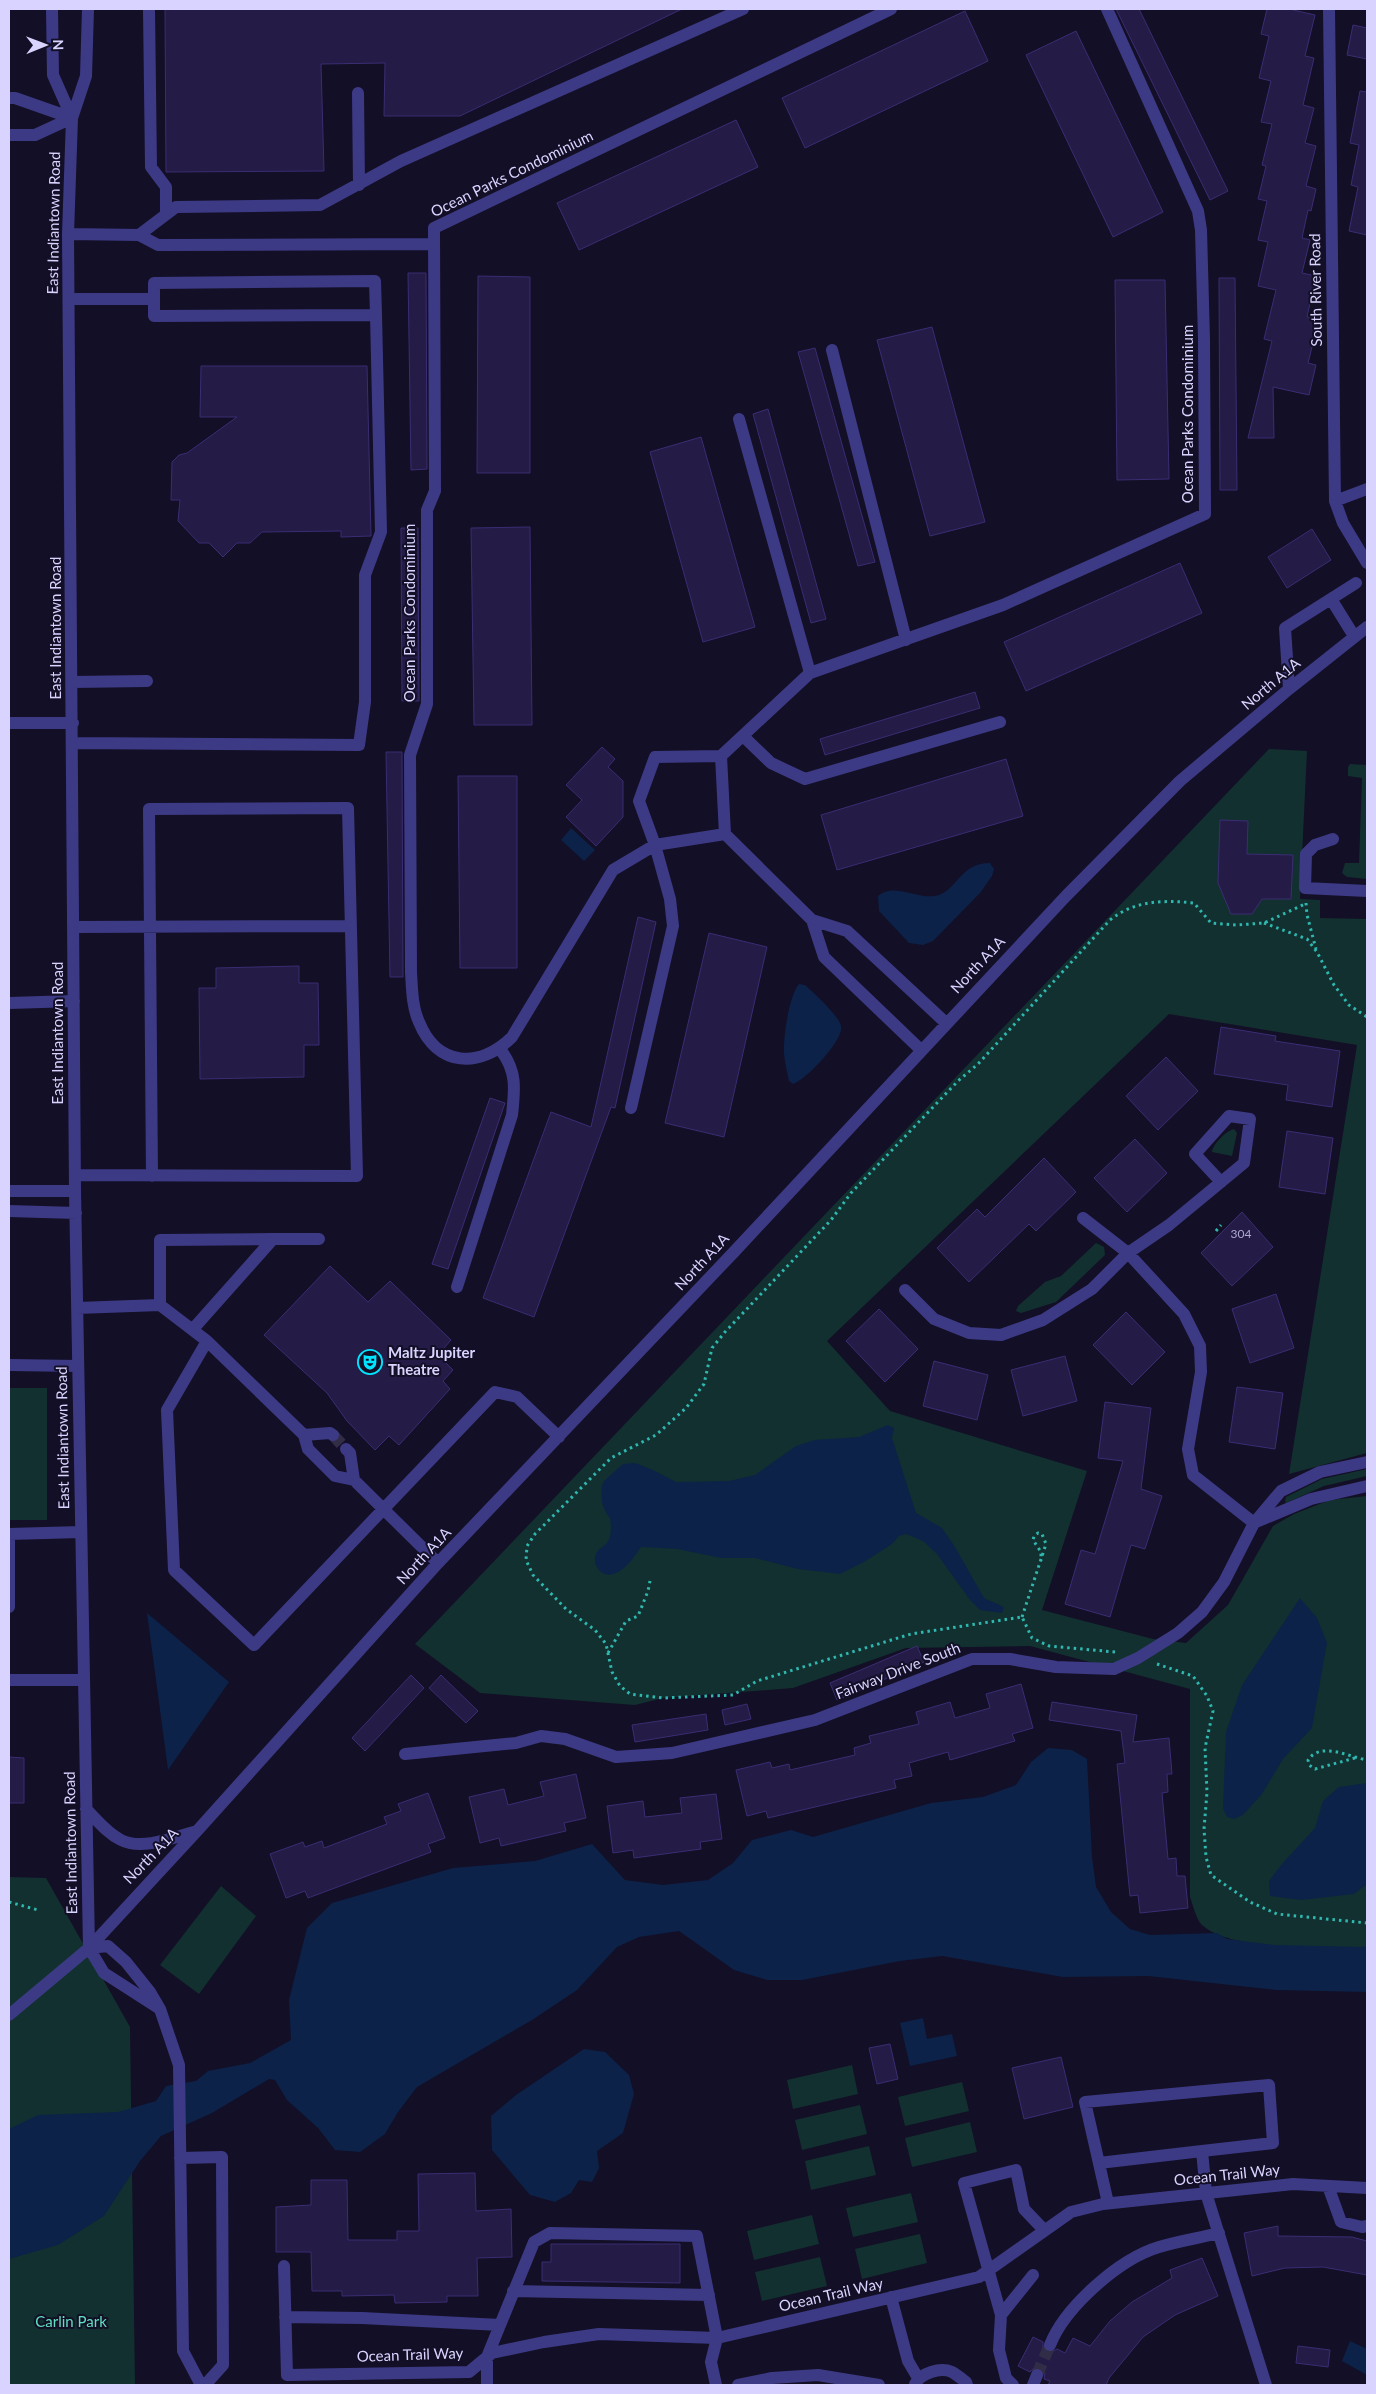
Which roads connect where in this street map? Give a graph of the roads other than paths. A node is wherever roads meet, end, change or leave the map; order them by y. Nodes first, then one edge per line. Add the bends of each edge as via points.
1 (52, 9) edge
2 (88, 9) edge
3 (149, 9) edge
4 (743, 9) edge
5 (891, 9) edge
6 (1107, 9) edge
7 (1329, 9) edge
8 (358, 93) dead end
9 (9, 98) edge
10 (72, 118) junction
11 (9, 135) edge
12 (360, 184) junction
13 (166, 214) junction
14 (68, 234) junction
15 (139, 235) junction
16 (434, 244) junction
17 (69, 299) junction
18 (154, 300) junction
19 (376, 316) junction
20 (832, 350) dead end
21 (738, 419) dead end
22 (1367, 489) edge
23 (1336, 500) junction
24 (1367, 562) edge
25 (1356, 583) dead end
26 (1331, 599) junction
27 (1367, 627) edge
28 (1354, 636) junction
29 (906, 640) junction
30 (810, 673) junction
31 (147, 681) dead end
32 (72, 682) junction
33 (1289, 689) junction
34 (1000, 722) dead end
35 (73, 723) junction
36 (9, 724) edge
37 (743, 736) junction
38 (73, 743) junction
39 (721, 756) junction
40 (725, 834) junction
41 (1333, 840) dead end
42 (654, 845) junction
43 (1367, 891) edge
44 (812, 920) junction
45 (351, 926) junction
46 (150, 927) junction
47 (74, 928) junction
48 (74, 1001) junction
49 (9, 1003) edge
50 (946, 1023) junction
51 (500, 1048) junction
52 (921, 1050) junction
53 (631, 1108) dead end
54 (75, 1175) junction
55 (152, 1176) junction
56 (1221, 1182) junction
57 (9, 1191) edge
58 (75, 1191) junction
59 (9, 1211) edge
60 (76, 1213) junction
61 (1084, 1218) dead end
62 (273, 1239) junction
63 (319, 1239) dead end
64 (1128, 1253) junction
65 (457, 1287) dead end
66 (905, 1290) dead end
67 (160, 1306) junction
68 (77, 1308) junction
69 (193, 1329) junction
70 (207, 1341) junction
71 (9, 1365) edge
72 (78, 1366) junction
73 (304, 1434) junction
74 (333, 1435) tunnel mouth
75 (559, 1437) junction
76 (346, 1449) tunnel mouth
77 (1367, 1462) edge
78 (354, 1480) junction
79 (1367, 1486) edge
80 (383, 1508) junction
81 (1254, 1524) junction
82 (81, 1532) junction
83 (9, 1534) edge
84 (438, 1563) junction
85 (9, 1607) edge
86 (9, 1680) edge
87 (84, 1680) junction
88 (405, 1754) dead end
89 (86, 1809) junction
90 (197, 1831) junction
91 (89, 1948) junction
92 (160, 2009) junction
93 (9, 2015) edge
94 (1202, 2151) junction
95 (180, 2158) junction
96 (1099, 2163) junction
97 (1328, 2186) junction
98 (1367, 2188) edge
99 (1206, 2193) junction
100 (1108, 2203) junction
101 (1367, 2226) edge
102 (1044, 2230) junction
103 (1219, 2233) junction
104 (284, 2266) dead end
105 (988, 2270) junction
106 (1033, 2274) dead end
107 (513, 2292) junction
108 (709, 2295) junction
109 (891, 2297) junction
110 (1000, 2315) junction
111 (285, 2317) junction
112 (500, 2325) junction
113 (717, 2338) junction
114 (1050, 2345) tunnel mouth
115 (487, 2357) junction
116 (916, 2382) edge
117 (201, 2385) edge
118 (205, 2385) edge
119 (487, 2385) edge
120 (716, 2385) edge
121 (738, 2385) edge
122 (879, 2385) edge
123 (967, 2385) edge
124 (1013, 2385) edge
125 (1266, 2385) edge

1 - 10 street, East Indiantown Road via 53,75
2 - 10 street, East Indiantown Road via 86,76
3 - 13 street via 151,168 166,187
4 - 12 street via 401,161
5 - 16 street, Ocean Parks Condominium via 434,228
6 - 29 street, Ocean Parks Condominium via 1198,211 1204,339 1204,514 1002,604
7 - 23 street, South River Road
8 - 12 street
9 - 10 street
10 - 11 street via 35,135
10 - 14 street, East Indiantown Road
12 - 13 street via 320,205 176,207
13 - 15 street
14 - 15 street
14 - 17 street, East Indiantown Road
15 - 16 street via 158,245
16 - 51 street, Ocean Parks Condominium via 435,491 427,510 427,704 410,755 413,998 419,1022 434,1048 458,1060 475,1058
17 - 18 street
17 - 32 street, East Indiantown Road
18 - 19 street via 154,316
18 - 19 street via 154,283 376,280
19 - 38 street via 381,532 365,575 365,702 359,745
20 - 29 street
21 - 30 street
22 - 23 street
23 - 24 street, South River Road via 1343,523
25 - 26 street
26 - 28 street
26 - 33 street via 1285,628
27 - 28 street, North A1A
28 - 33 street, North A1A
29 - 30 street, Ocean Parks Condominium
30 - 37 street, Ocean Parks Condominium
31 - 32 street
32 - 35 street, East Indiantown Road
33 - 50 street, North A1A via 1180,781
34 - 37 street via 805,779 771,763
35 - 36 street
35 - 38 street, East Indiantown Road
37 - 39 street, Ocean Parks Condominium
38 - 47 street, East Indiantown Road
39 - 40 street
39 - 42 street via 654,757 639,801
40 - 42 street, Ocean Parks Condominium
40 - 44 street
41 - 43 street via 1315,845 1306,854 1305,888
42 - 51 street, Ocean Parks Condominium via 613,870 512,1037
42 - 53 street via 670,900 673,926
44 - 50 street via 847,931
44 - 52 street via 824,957
45 - 46 street
45 - 46 street via 348,808 219,808 149,809
45 - 55 street via 357,1176
46 - 47 street
46 - 55 street
47 - 48 street, East Indiantown Road
48 - 49 street
48 - 54 street, East Indiantown Road
50 - 52 street, North A1A
51 - 65 street via 511,1063 515,1088 512,1115
52 - 75 street, North A1A
54 - 55 street
54 - 58 street, East Indiantown Road
56 - 56 street via 1244,1163 1250,1119 1229,1116 1195,1154
56 - 64 street via 1169,1225
57 - 58 street
58 - 60 street, East Indiantown Road
59 - 60 street
60 - 68 street, East Indiantown Road
61 - 64 street
62 - 63 street
62 - 67 street via 160,1240
62 - 69 street
64 - 66 street via 1092,1289 1043,1320 1001,1335 969,1333 934,1319
64 - 81 street via 1184,1314 1200,1346 1201,1372 1188,1449 1193,1475
67 - 68 street
67 - 69 street
68 - 72 street, East Indiantown Road
69 - 70 street
70 - 73 street
70 - 80 street via 167,1410 174,1570 254,1645
71 - 72 street
72 - 82 street, East Indiantown Road
73 - 74 street
73 - 78 street via 308,1449 336,1476
75 - 80 street via 517,1397 496,1392
75 - 84 street, North A1A
76 - 78 street via 350,1453
77 - 81 street, Fairway Drive South via 1320,1472 1281,1491
78 - 80 street
79 - 81 street via 1311,1499
80 - 84 street
81 - 88 street, Fairway Drive South via 1224,1582 1202,1612 1178,1633 1114,1669 1056,1667 1010,1659 972,1659 815,1720 672,1753 616,1757 565,1740 541,1736 516,1743
82 - 83 street
82 - 87 street, East Indiantown Road
83 - 85 street
84 - 90 street, North A1A
86 - 87 street
87 - 89 street, East Indiantown Road
89 - 90 street via 122,1841 154,1842
89 - 91 street, East Indiantown Road
90 - 91 street, North A1A
91 - 92 street via 104,1973
91 - 92 street via 108,1946 126,1962
91 - 93 street, North A1A
92 - 95 street via 179,2065
94 - 96 street
94 - 96 street via 1273,2143 1269,2085 1085,2102
94 - 99 street
95 - 117 street via 183,2351
95 - 118 street via 222,2157 223,2365
96 - 100 street
97 - 98 street, Ocean Trail Way
97 - 99 street, Ocean Trail Way via 1293,2184
97 - 101 street via 1341,2222
99 - 100 street, Ocean Trail Way
99 - 103 street
100 - 102 street, Ocean Trail Way via 1070,2212
102 - 105 street, Ocean Trail Way
102 - 105 street via 1024,2210 1016,2170 964,2183
103 - 114 street via 1157,2247 1131,2260 1090,2290 1056,2331
103 - 125 street
104 - 111 street
105 - 109 street, Ocean Trail Way via 979,2277
105 - 110 street
106 - 110 street
107 - 108 street
107 - 108 street via 534,2242 550,2233 697,2236
107 - 112 street
108 - 113 street
109 - 113 street, Ocean Trail Way
109 - 116 street
110 - 124 street via 999,2350 1006,2378
111 - 112 street
111 - 115 street, Ocean Trail Way via 286,2375 468,2372
112 - 115 street
113 - 115 street, Ocean Trail Way via 599,2334 535,2344 492,2353
113 - 120 street via 711,2362
115 - 119 street
116 - 123 street via 935,2371 951,2372
121 - 122 street via 818,2374

